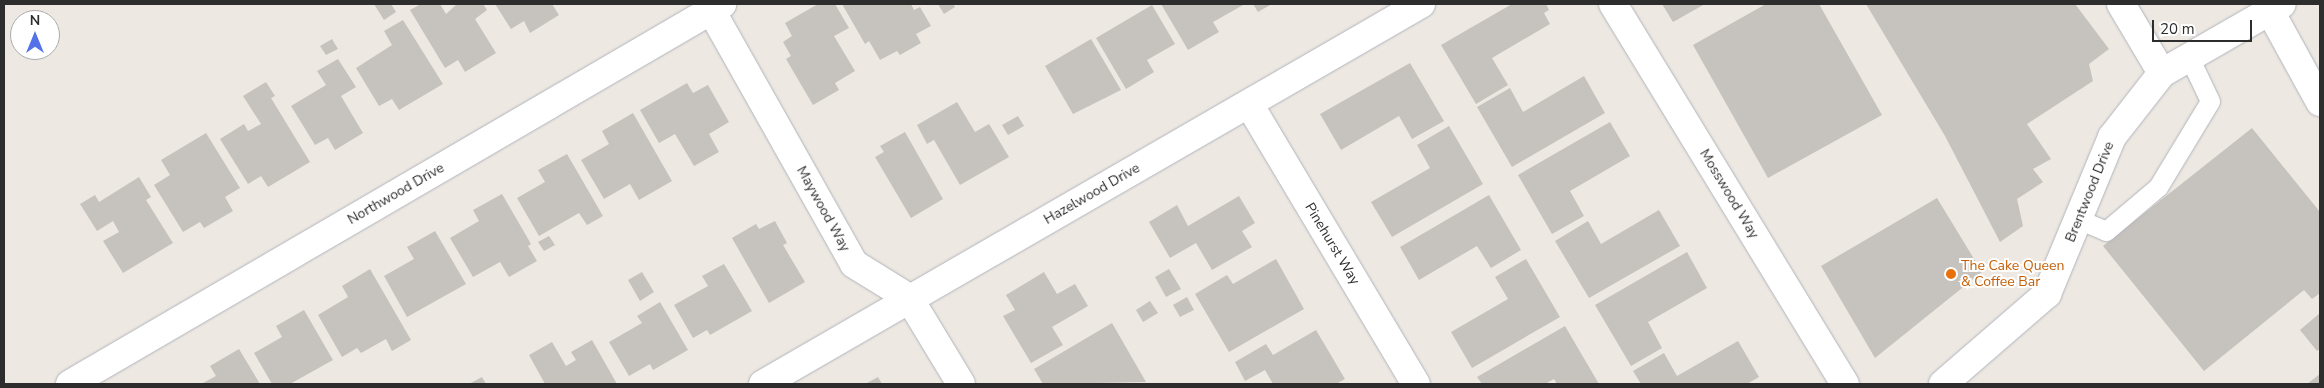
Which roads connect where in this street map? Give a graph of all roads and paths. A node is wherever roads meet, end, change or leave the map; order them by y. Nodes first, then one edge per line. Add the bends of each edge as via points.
1 (1421, 4) edge
2 (1613, 4) edge
3 (2120, 4) edge
4 (717, 7) edge
5 (2276, 7) edge
6 (2189, 57) junction
7 (2162, 72) junction
8 (2320, 102) edge
9 (1249, 104) junction
10 (2078, 219) junction
11 (909, 298) junction
12 (70, 384) edge
13 (763, 384) edge
14 (961, 384) edge
15 (1416, 384) edge
16 (1845, 384) edge
17 (1943, 384) edge

1 - 9 street, Hazelwood Drive
2 - 16 street, Mosswood Way
3 - 7 street
4 - 11 street, Maywood Way via 854,264
4 - 12 street, Northwood Drive
5 - 6 street, Brentwood Drive
5 - 8 street
6 - 7 street, Brentwood Drive
6 - 10 lane via 2210,102 2158,187 2106,231
7 - 10 street, Brentwood Drive via 2112,136
9 - 11 street, Hazelwood Drive
9 - 15 street, Pinehurst Way
10 - 17 street, Brentwood Drive via 2048,294
11 - 13 street, Hazelwood Drive
11 - 14 street, Maywood Way

